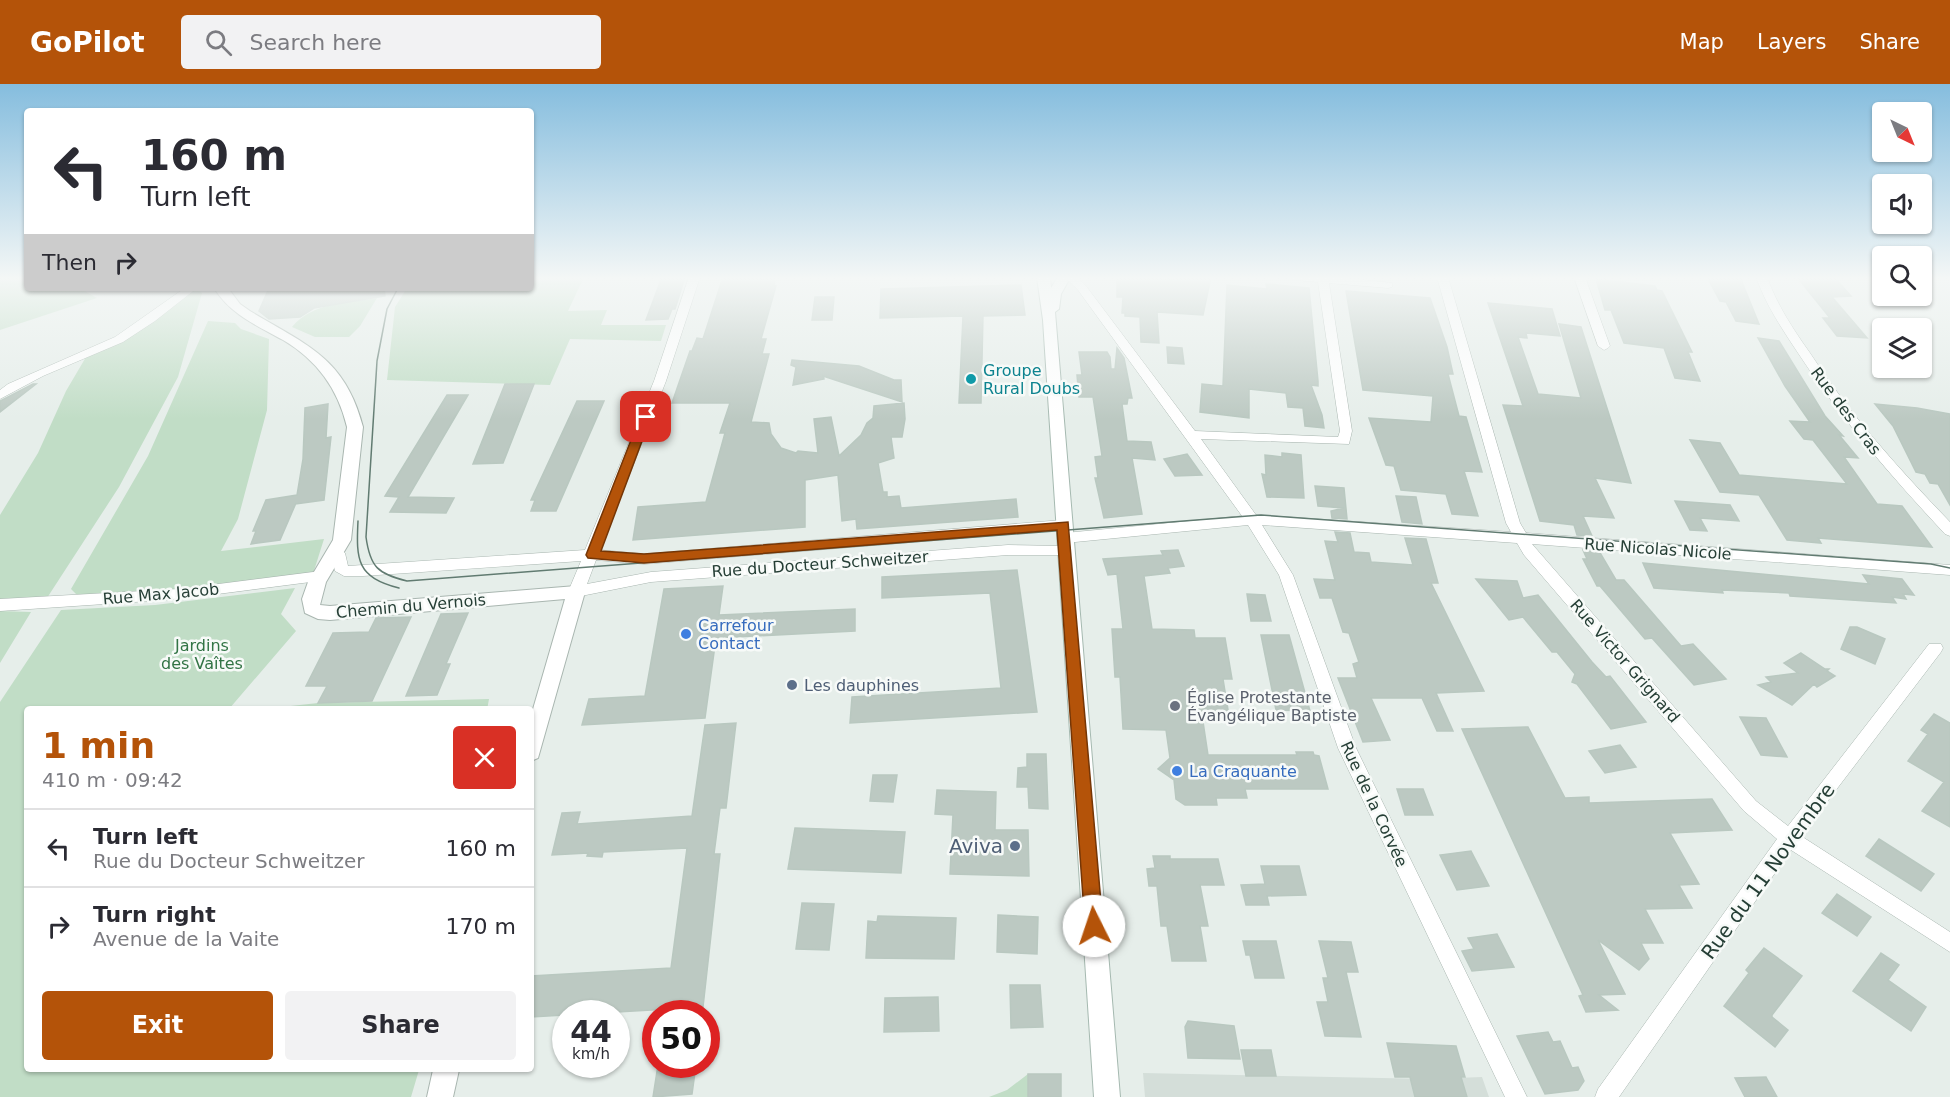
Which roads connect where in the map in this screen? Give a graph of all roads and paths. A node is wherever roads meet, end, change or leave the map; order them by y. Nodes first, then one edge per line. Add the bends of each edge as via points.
1 (142, 324) edge
2 (263, 324) edge
3 (680, 324) edge
4 (1050, 324) edge
5 (1109, 324) edge
6 (1330, 324) edge
7 (1455, 324) edge
8 (1596, 324) edge
9 (1785, 324) edge
10 (1604, 346) dead end
11 (0, 395) edge
12 (1192, 435) junction
13 (1252, 520) junction
14 (1950, 531) edge
15 (1064, 538) junction
16 (1520, 539) junction
17 (338, 553) junction
18 (593, 555) junction
19 (1950, 570) edge
20 (321, 576) junction
21 (576, 592) junction
22 (0, 605) edge
23 (1935, 648) dead end
24 (534, 741) edge
25 (1790, 838) junction
26 (1950, 943) edge
27 (446, 1072) edge
28 (440, 1097) edge
29 (1107, 1097) edge
30 (1515, 1097) edge
31 (1606, 1097) edge

1 - 11 street via 108,345 33,374
2 - 17 street, Chemin du Vernois via 315,356 341,388 355,427 348,502
3 - 18 street
4 - 15 street
5 - 12 street, Rue de la Corvée
6 - 12 street via 1346,431 1344,441
7 - 16 street, Rue Victor Grignard
8 - 10 street
9 - 14 street, Rue des Cras via 1835,401 1894,473
12 - 13 street, Rue de la Corvée
13 - 15 street, Rue Nicolas Nicole
13 - 16 street, Rue Nicolas Nicole
13 - 30 street, Rue de la Corvée via 1286,575 1347,748
15 - 18 street, Rue du Docteur Schweitzer via 644,559
15 - 21 street, Rue du Docteur Schweitzer via 1008,550 651,577
15 - 29 street
16 - 19 street, Rue Nicolas Nicole
16 - 25 street, Rue Victor Grignard via 1750,806
17 - 18 street via 344,571
17 - 20 street, Chemin du Vernois
18 - 21 street
20 - 21 street, Chemin du Vernois via 309,599 311,608 330,613
20 - 22 street, Rue Max Jacob via 179,594
21 - 24 street
23 - 25 street, Rue du 11 Novembre
25 - 26 street, Rue Victor Grignard
25 - 31 street, Rue du 11 Novembre
27 - 28 street

